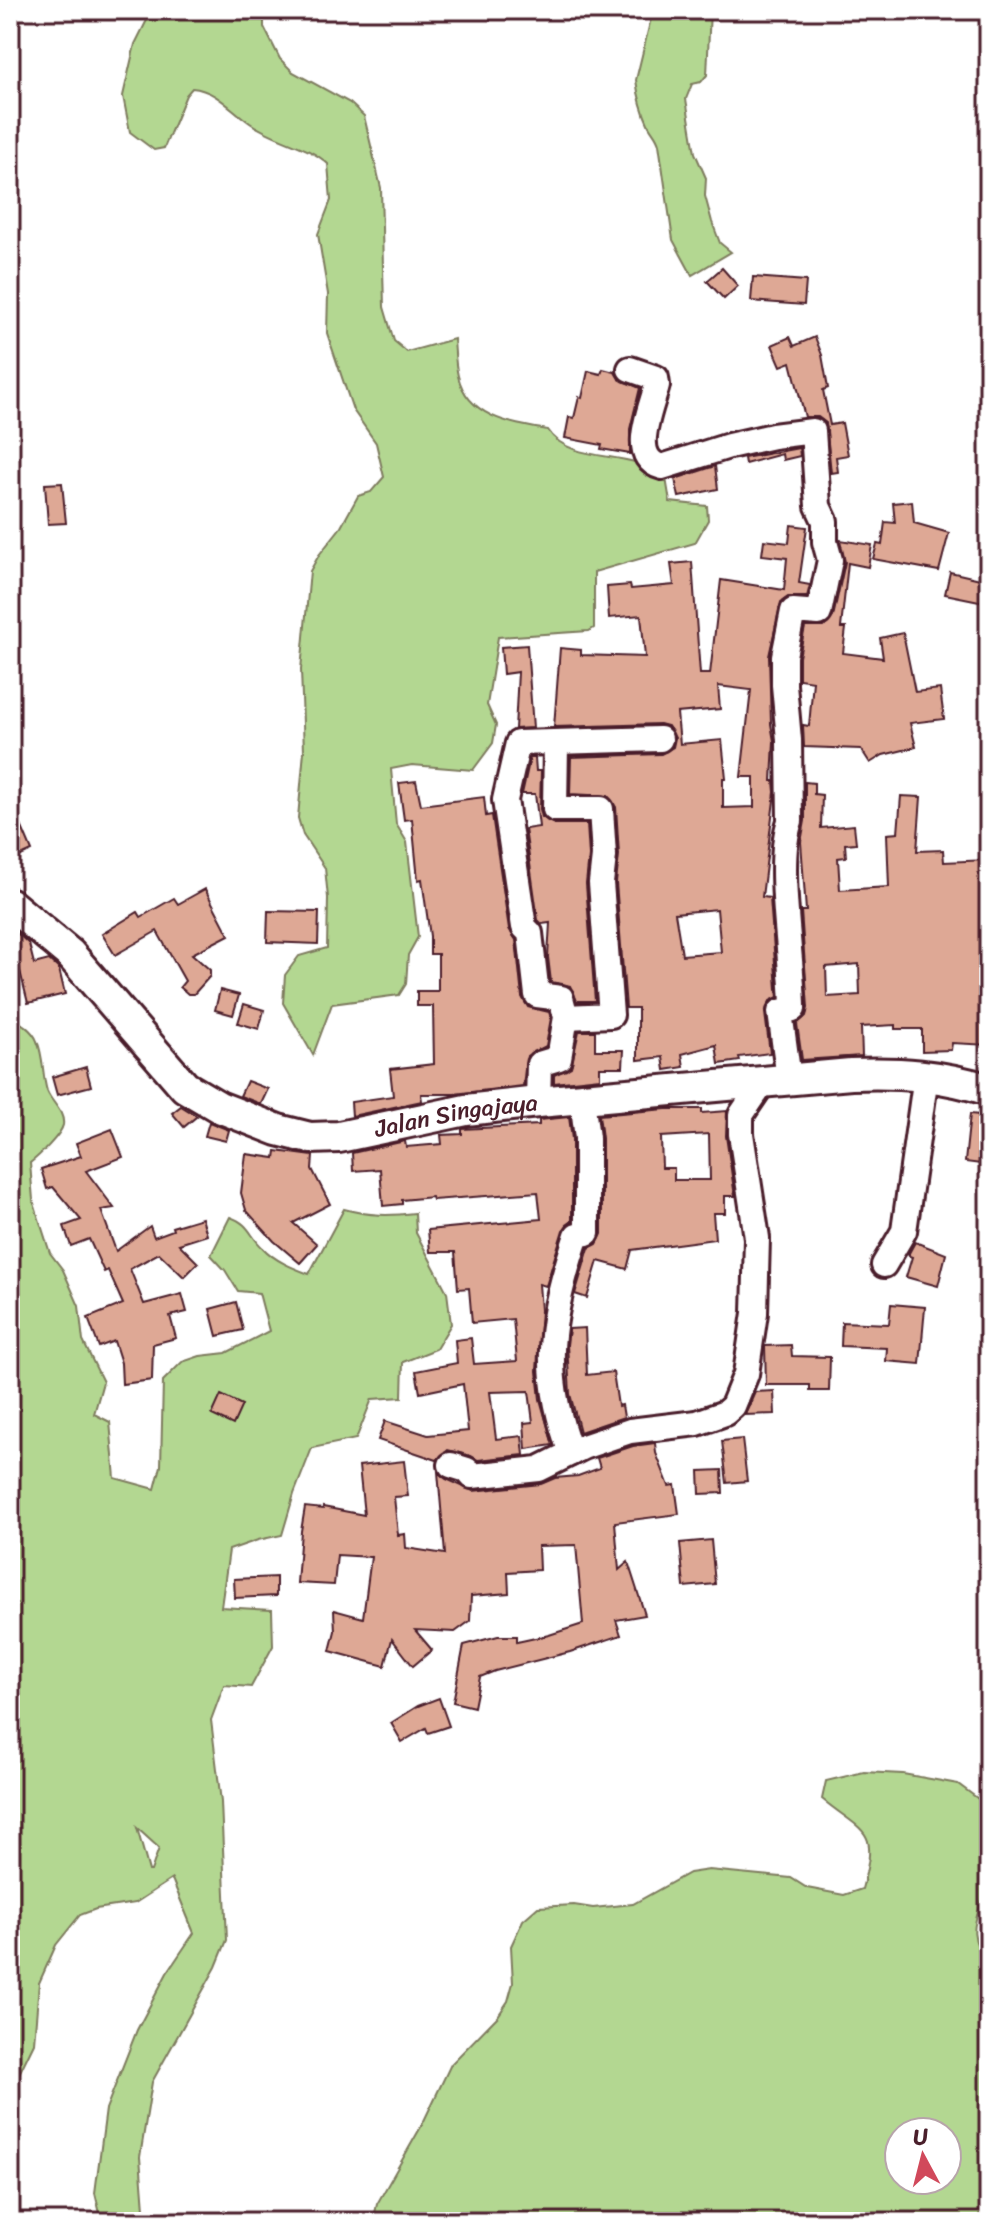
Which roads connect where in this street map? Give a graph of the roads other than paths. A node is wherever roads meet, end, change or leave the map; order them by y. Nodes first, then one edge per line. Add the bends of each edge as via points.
1 (630, 369) dead end
2 (660, 739) dead end
3 (556, 743) junction
4 (10, 904) edge
5 (566, 1017) junction
6 (926, 1075) junction
7 (777, 1080) junction
8 (989, 1090) edge
9 (582, 1099) junction
10 (538, 1102) junction
11 (884, 1265) dead end
12 (571, 1453) junction
13 (451, 1465) dead end

1 - 7 street via 656,378 643,441 651,464 662,467 729,446 813,431 818,506 830,560 819,613 793,611 784,656 790,821 785,876 793,1009 780,1012
2 - 3 street
3 - 5 street via 518,743 505,800 537,995 561,998
3 - 5 street via 555,809 601,809 611,1015
4 - 10 street, Jalan Singajaya via 70,954 185,1087 278,1130 324,1138 466,1110
5 - 10 street via 559,1058 539,1064
6 - 7 street, Jalan Singajaya via 889,1072
6 - 8 street, Jalan Singajaya
6 - 11 street via 904,1231
7 - 9 street, Jalan Singajaya
7 - 12 street via 741,1115 757,1238 755,1313 746,1374 733,1406 715,1418 630,1431
9 - 10 street, Jalan Singajaya
9 - 12 street via 587,1233 577,1235 552,1323 553,1388
12 - 13 street via 539,1469 474,1476

